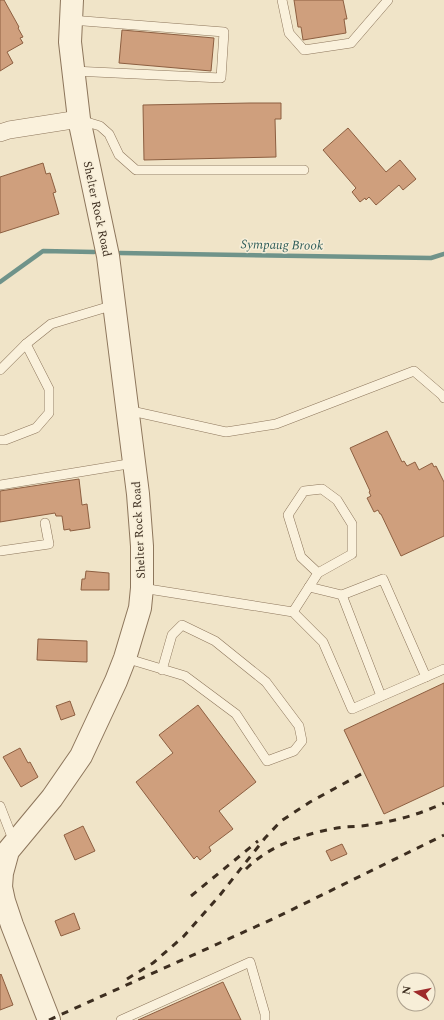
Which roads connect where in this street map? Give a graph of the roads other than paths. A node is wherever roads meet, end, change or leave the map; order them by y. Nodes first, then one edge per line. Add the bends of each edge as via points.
1 (282, 0) edge
2 (388, 0) edge
3 (72, 10) edge
4 (73, 71) junction
5 (79, 119) junction
6 (0, 134) edge
7 (304, 170) dead end
8 (114, 305) junction
9 (26, 344) junction
10 (0, 370) edge
11 (443, 396) edge
12 (127, 410) junction
13 (0, 440) edge
14 (134, 463) junction
15 (0, 485) edge
16 (44, 523) dead end
17 (0, 551) edge
18 (318, 573) junction
19 (309, 587) junction
20 (142, 588) junction
21 (342, 595) junction
22 (294, 612) junction
23 (125, 658) junction
24 (444, 669) edge
25 (162, 670) junction
26 (426, 677) junction
27 (381, 696) junction
28 (0, 806) edge
29 (14, 843) junction
30 (0, 887) edge
31 (49, 1020) edge
32 (121, 1020) edge
33 (265, 1020) edge

1 - 2 lane via 289,33 304,50 351,43
3 - 4 street, Shelter Rock Road via 70,42
3 - 4 lane via 224,32 221,78
4 - 5 street, Shelter Rock Road
5 - 6 street via 8,130
5 - 7 lane via 100,126 109,134 119,155 136,170
5 - 8 street, Shelter Rock Road via 108,256
8 - 9 lane via 51,324
8 - 12 street, Shelter Rock Road
9 - 10 lane
9 - 13 lane via 49,389 49,413 36,428
11 - 12 lane via 414,371 276,424 226,432
12 - 14 street, Shelter Rock Road
14 - 15 lane
14 - 20 street, Shelter Rock Road via 142,546
16 - 17 lane via 49,544
18 - 18 lane via 301,557 288,515 304,491 322,489 337,500 352,524 352,554
18 - 19 lane
19 - 21 lane
19 - 22 lane
20 - 22 lane
20 - 23 street, Shelter Rock Road via 140,608
21 - 26 lane via 383,579
21 - 27 lane
22 - 27 lane via 323,642 352,709
23 - 25 lane
23 - 29 street, Shelter Rock Road via 81,756 52,798
24 - 26 lane
25 - 25 lane via 184,676 236,714 267,761 294,751 302,741 299,726 266,682 215,642 182,625 172,634
26 - 27 lane
28 - 29 lane
29 - 30 street, Shelter Rock Road via 4,861
30 - 31 street, Shelter Rock Road
32 - 33 lane via 250,962

